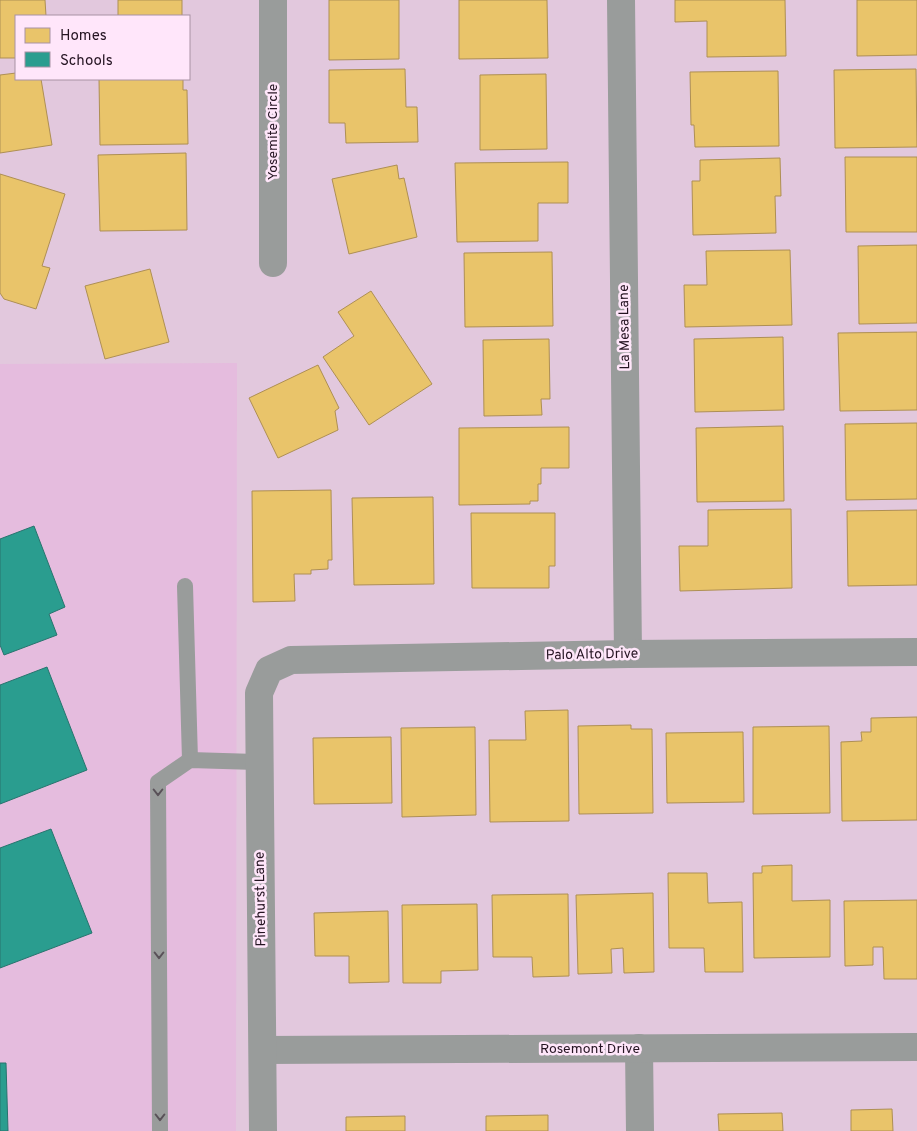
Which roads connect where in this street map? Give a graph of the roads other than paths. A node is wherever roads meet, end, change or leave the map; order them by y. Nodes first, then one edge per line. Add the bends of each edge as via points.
1 (273, 0) edge
2 (621, 0) edge
3 (273, 264) dead end
4 (185, 586) dead end
5 (917, 652) edge
6 (628, 654) junction
7 (269, 670) joint
8 (190, 760) junction
9 (260, 762) junction
10 (917, 1047) edge
11 (639, 1048) junction
12 (264, 1050) junction
13 (160, 1131) edge
14 (263, 1131) edge
15 (640, 1131) edge

1 - 3 street, Yosemite Circle
2 - 6 street, La Mesa Lane
4 - 8 lane
5 - 6 street, Palo Alto Drive
6 - 7 street, Palo Alto Drive via 291,660
7 - 9 street, Pinehurst Lane via 259,694
8 - 9 lane
8 -> 13 lane via 158,782
9 - 12 street, Pinehurst Lane
10 - 11 street, Rosemont Drive
11 - 12 street, Rosemont Drive
11 - 15 street
12 - 14 street, Pinehurst Lane

